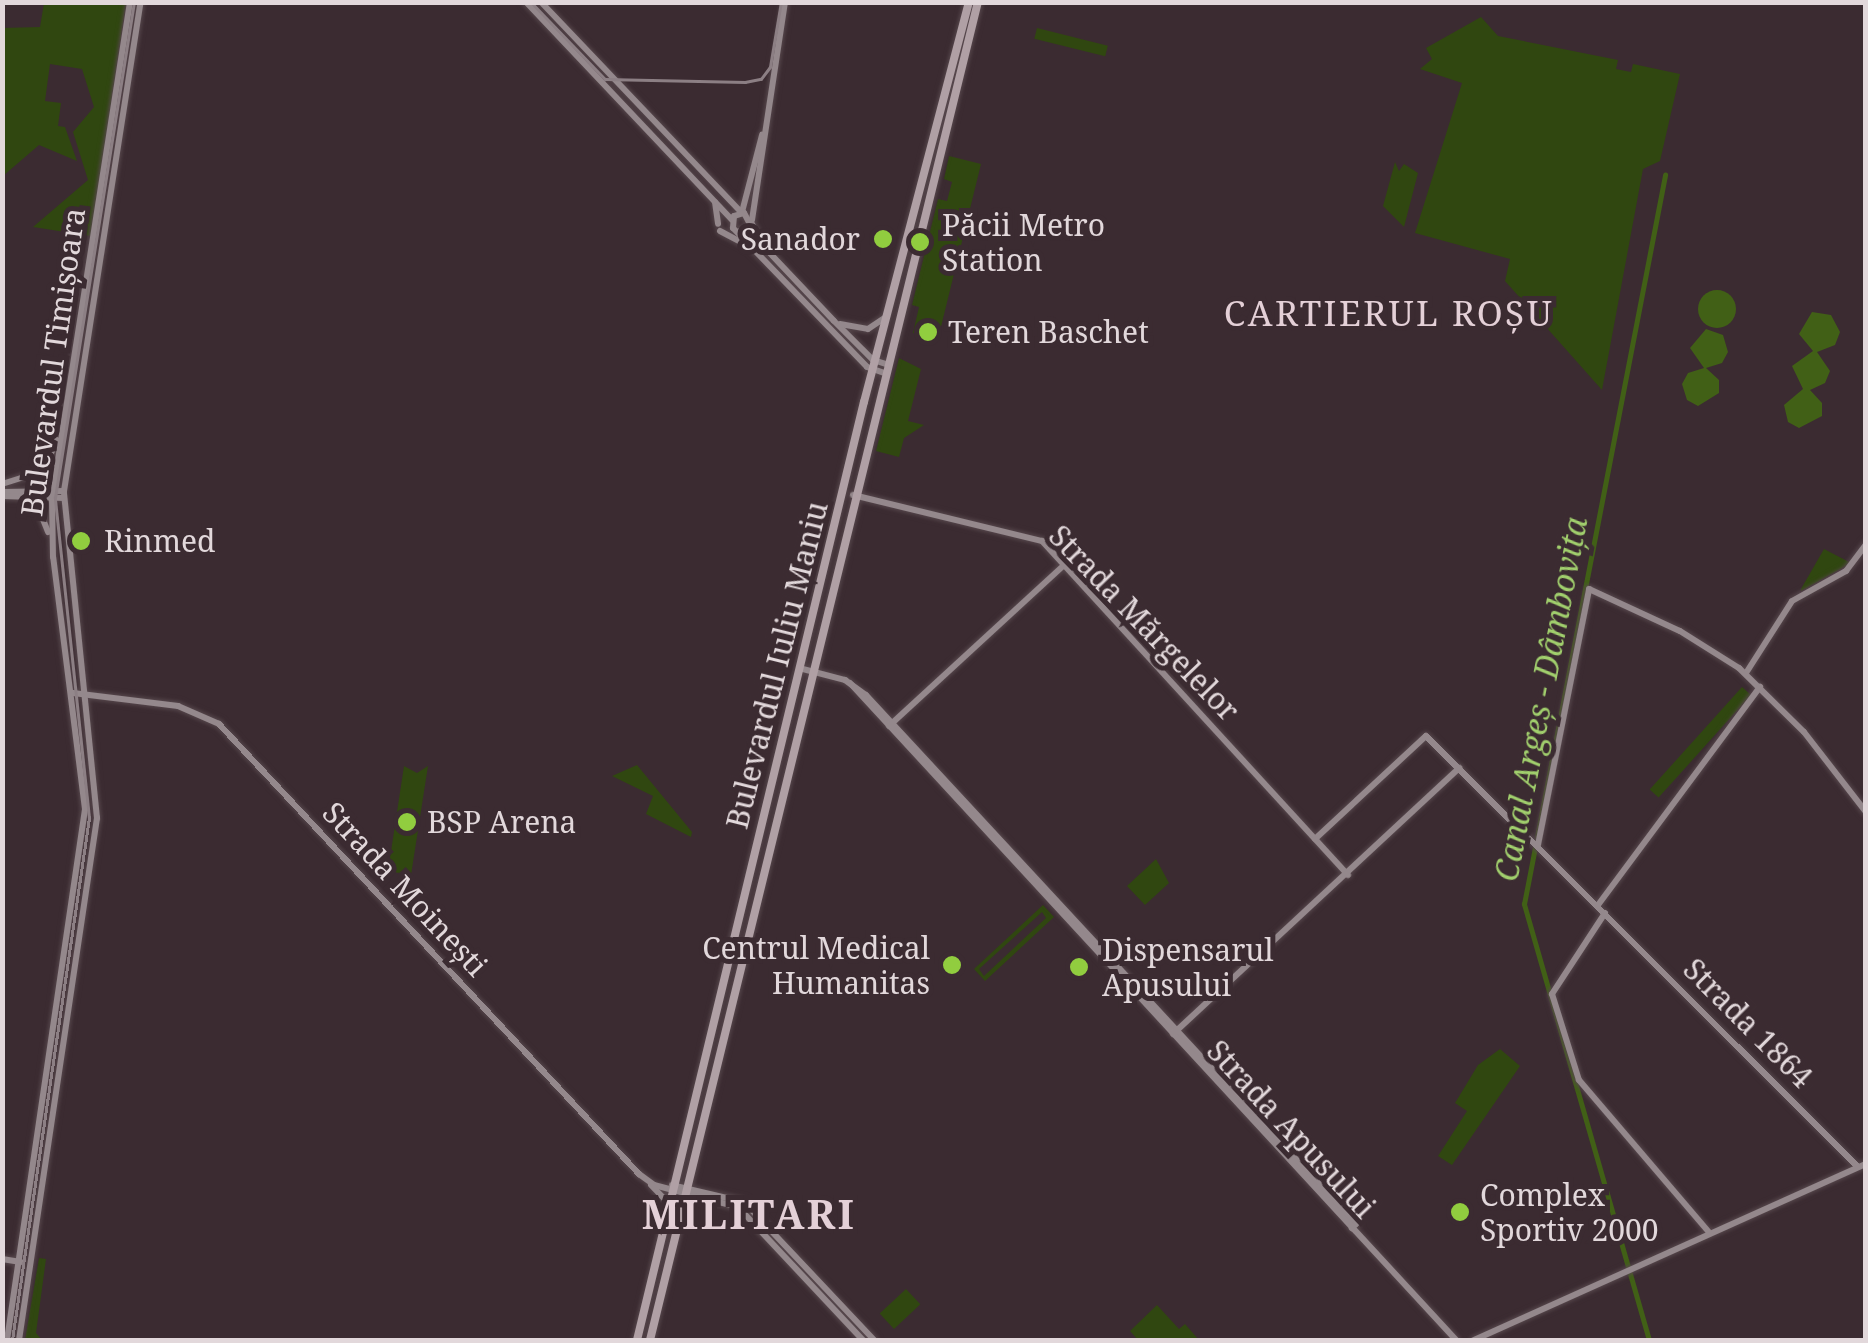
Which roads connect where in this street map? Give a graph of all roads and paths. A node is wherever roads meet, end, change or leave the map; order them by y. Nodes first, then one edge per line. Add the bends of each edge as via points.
1 (130, 2) edge
2 (141, 2) edge
3 (526, 2) edge
4 (542, 2) edge
5 (784, 2) edge
6 (969, 2) edge
7 (978, 2) edge
8 (111, 127) junction
9 (766, 127) junction
10 (121, 128) junction
11 (750, 186) junction
12 (709, 192) junction
13 (728, 203) junction
14 (741, 212) junction
15 (732, 220) junction
16 (751, 222) junction
17 (738, 232) junction
18 (760, 252) junction
19 (890, 313) junction
20 (834, 321) junction
21 (874, 366) junction
22 (885, 369) junction
23 (65, 415) junction
24 (59, 452) junction
25 (70, 453) junction
26 (2, 484) edge
27 (2, 494) edge
28 (52, 495) junction
29 (64, 495) junction
30 (853, 495) junction
31 (24, 498) junction
32 (52, 544) junction
33 (1866, 544) edge
34 (1064, 564) junction
35 (798, 668) junction
36 (810, 671) junction
37 (1746, 674) junction
38 (1760, 687) junction
39 (85, 690) junction
40 (72, 692) junction
41 (889, 726) junction
42 (1459, 768) junction
43 (96, 786) junction
44 (84, 788) junction
45 (1866, 812) edge
46 (84, 818) junction
47 (98, 818) junction
48 (1315, 839) junction
49 (1538, 846) junction
50 (1348, 875) junction
51 (1598, 905) junction
52 (740, 913) junction
53 (1605, 913) junction
54 (752, 916) junction
55 (1174, 1033) junction
56 (705, 1056) junction
57 (717, 1059) junction
58 (1862, 1165) edge
59 (690, 1172) junction
60 (647, 1181) junction
61 (671, 1188) junction
62 (686, 1190) junction
63 (704, 1195) junction
64 (670, 1204) junction
65 (681, 1212) junction
66 (1710, 1232) junction
67 (21, 1249) junction
68 (33, 1251) junction
69 (2, 1259) edge
70 (19, 1262) junction
71 (31, 1263) junction
72 (7, 1340) edge
73 (19, 1340) edge
74 (638, 1340) edge
75 (650, 1340) edge
76 (863, 1340) edge
77 (874, 1340) edge
78 (1456, 1340) edge
79 (1474, 1340) edge

1 - 8 main road, Bulevardul Timișoara
2 - 10 main road, Bulevardul Timișoara
3 - 12 main road
4 - 13 main road
5 - 9 main road
6 - 19 main road, Bulevardul Iuliu Maniu
7 - 22 main road, Bulevardul Iuliu Maniu
8 - 10 main road
8 - 23 main road, Bulevardul Timișoara
9 - 11 main road
9 - 16 main road
10 - 25 main road, Bulevardul Timișoara
11 - 13 main road
11 - 14 main road
12 - 15 main road
12 - 18 main road via 721,214 719,228
13 - 14 main road
14 - 15 main road
14 - 16 main road
15 - 17 main road
16 - 17 main road
16 - 20 main road via 765,248
17 - 18 main road
18 - 21 main road
19 - 20 main road via 868,329
19 - 21 main road, Bulevardul Iuliu Maniu
20 - 21 main road
21 - 22 main road
21 - 35 main road, Bulevardul Iuliu Maniu
22 - 30 main road, Bulevardul Iuliu Maniu
23 - 24 main road, Bulevardul Timișoara
23 - 26 main road via 46,469
24 - 25 main road
24 - 28 main road, Bulevardul Timișoara
25 - 29 main road, Bulevardul Timișoara
27 - 28 main road
27 - 31 main road
28 - 29 main road
28 - 31 main road
28 - 32 main road, Bulevardul Timișoara
29 - 39 main road, Bulevardul Timișoara
30 - 34 main road, Strada Mărgelelor via 1032,536
30 - 36 main road, Bulevardul Iuliu Maniu
31 - 32 main road via 41,512
32 - 40 main road, Bulevardul Timișoara
33 - 37 main road via 1846,570 1789,604
34 - 41 main road
34 - 48 main road, Strada Mărgelelor
35 - 36 main road, Strada Apusului
35 - 52 main road, Bulevardul Iuliu Maniu
36 - 41 main road, Strada Apusului via 850,684
36 - 54 main road, Bulevardul Iuliu Maniu
37 - 38 main road
37 - 49 main road via 1698,640 1589,589
38 - 45 main road
38 - 51 main road
39 - 40 main road, Strada Moinești
39 - 43 main road, Bulevardul Timișoara
39 - 60 main road, Strada Moinești via 187,708 219,724
40 - 44 main road, Bulevardul Timișoara
41 - 55 main road, Strada Apusului
42 - 48 main road, Strada 1864 via 1426,736
42 - 49 main road, Strada 1864
42 - 50 main road
43 - 44 main road
43 - 47 main road, Bulevardul Timișoara
44 - 46 main road, Bulevardul Timișoara
46 - 47 main road via 89,812
46 - 67 main road, Bulevardul Timișoara
47 - 68 main road, Bulevardul Timișoara
48 - 50 main road, Strada Mărgelelor
49 - 51 main road, Strada 1864
50 - 55 main road
51 - 53 main road, Strada 1864
52 - 54 main road
52 - 56 main road, Bulevardul Iuliu Maniu
53 - 58 main road, Strada 1864
53 - 66 main road via 1552,994 1559,1017 1585,1092
54 - 57 main road, Bulevardul Iuliu Maniu
55 - 78 main road, Strada Apusului
56 - 57 main road
56 - 61 main road, Bulevardul Iuliu Maniu
57 - 59 main road, Bulevardul Iuliu Maniu
58 - 66 main road
59 - 62 main road, Bulevardul Iuliu Maniu
59 - 63 main road
60 - 61 main road, Strada Moinești
60 - 64 main road
61 - 62 main road, Strada Moinești
61 - 64 main road, Bulevardul Iuliu Maniu
62 - 63 main road, Strada Moinești
62 - 65 main road, Bulevardul Iuliu Maniu
63 - 65 main road
63 - 76 main road via 738,1207
63 - 77 main road via 744,1202
64 - 74 main road, Bulevardul Iuliu Maniu
65 - 75 main road, Bulevardul Iuliu Maniu
66 - 79 main road
67 - 68 main road
67 - 70 main road, Bulevardul Timișoara
68 - 71 main road, Bulevardul Timișoara
69 - 70 main road
70 - 71 main road
70 - 72 main road, Bulevardul Timișoara
71 - 73 main road, Bulevardul Timișoara

